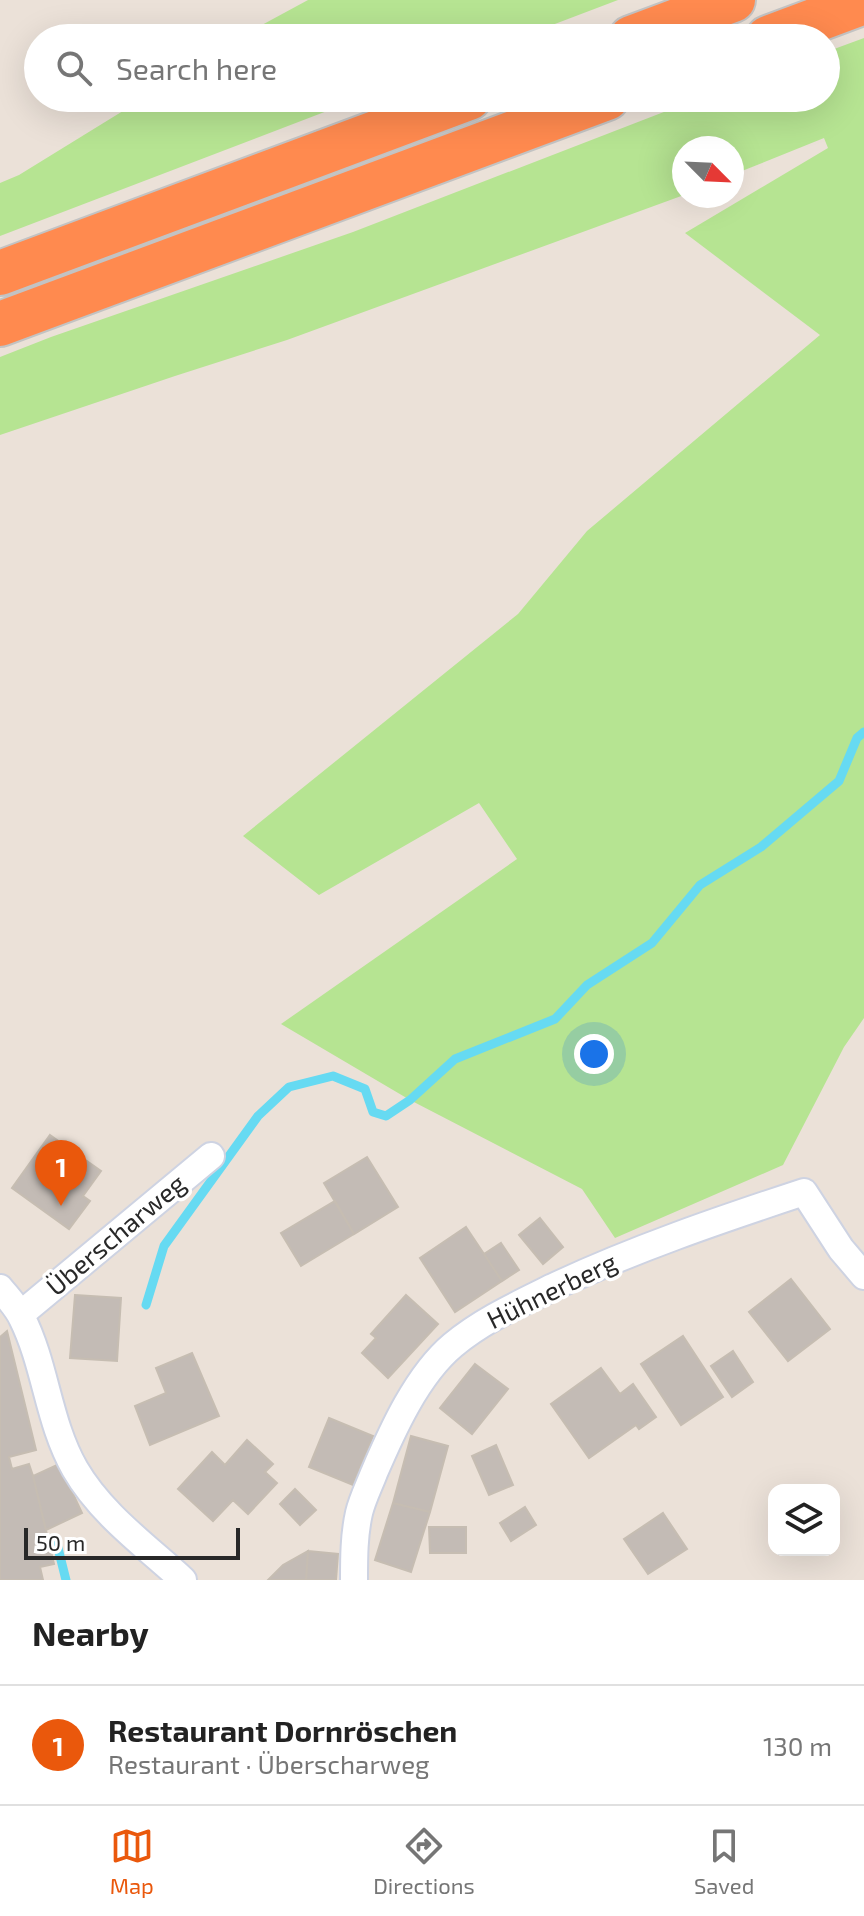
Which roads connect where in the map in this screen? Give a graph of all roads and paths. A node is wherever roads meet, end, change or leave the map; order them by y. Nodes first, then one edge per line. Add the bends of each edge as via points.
1 (733, 0) edge
2 (864, 2) edge
3 (669, 24) edge
4 (805, 24) edge
5 (431, 112) edge
6 (569, 112) edge
7 (0, 273) edge
8 (0, 324) edge
9 (211, 1156) dead end
10 (864, 1276) edge
11 (0, 1288) edge
12 (21, 1314) junction
13 (183, 1580) edge
14 (354, 1580) edge

1 - 3 highway
2 - 4 highway
5 - 7 highway
6 - 8 highway
9 - 12 street, Überscharweg
10 - 14 street, Hühnerberg via 804,1192 597,1266 484,1323 451,1346 401,1413 359,1513
11 - 12 street
12 - 13 street via 75,1469 107,1511

